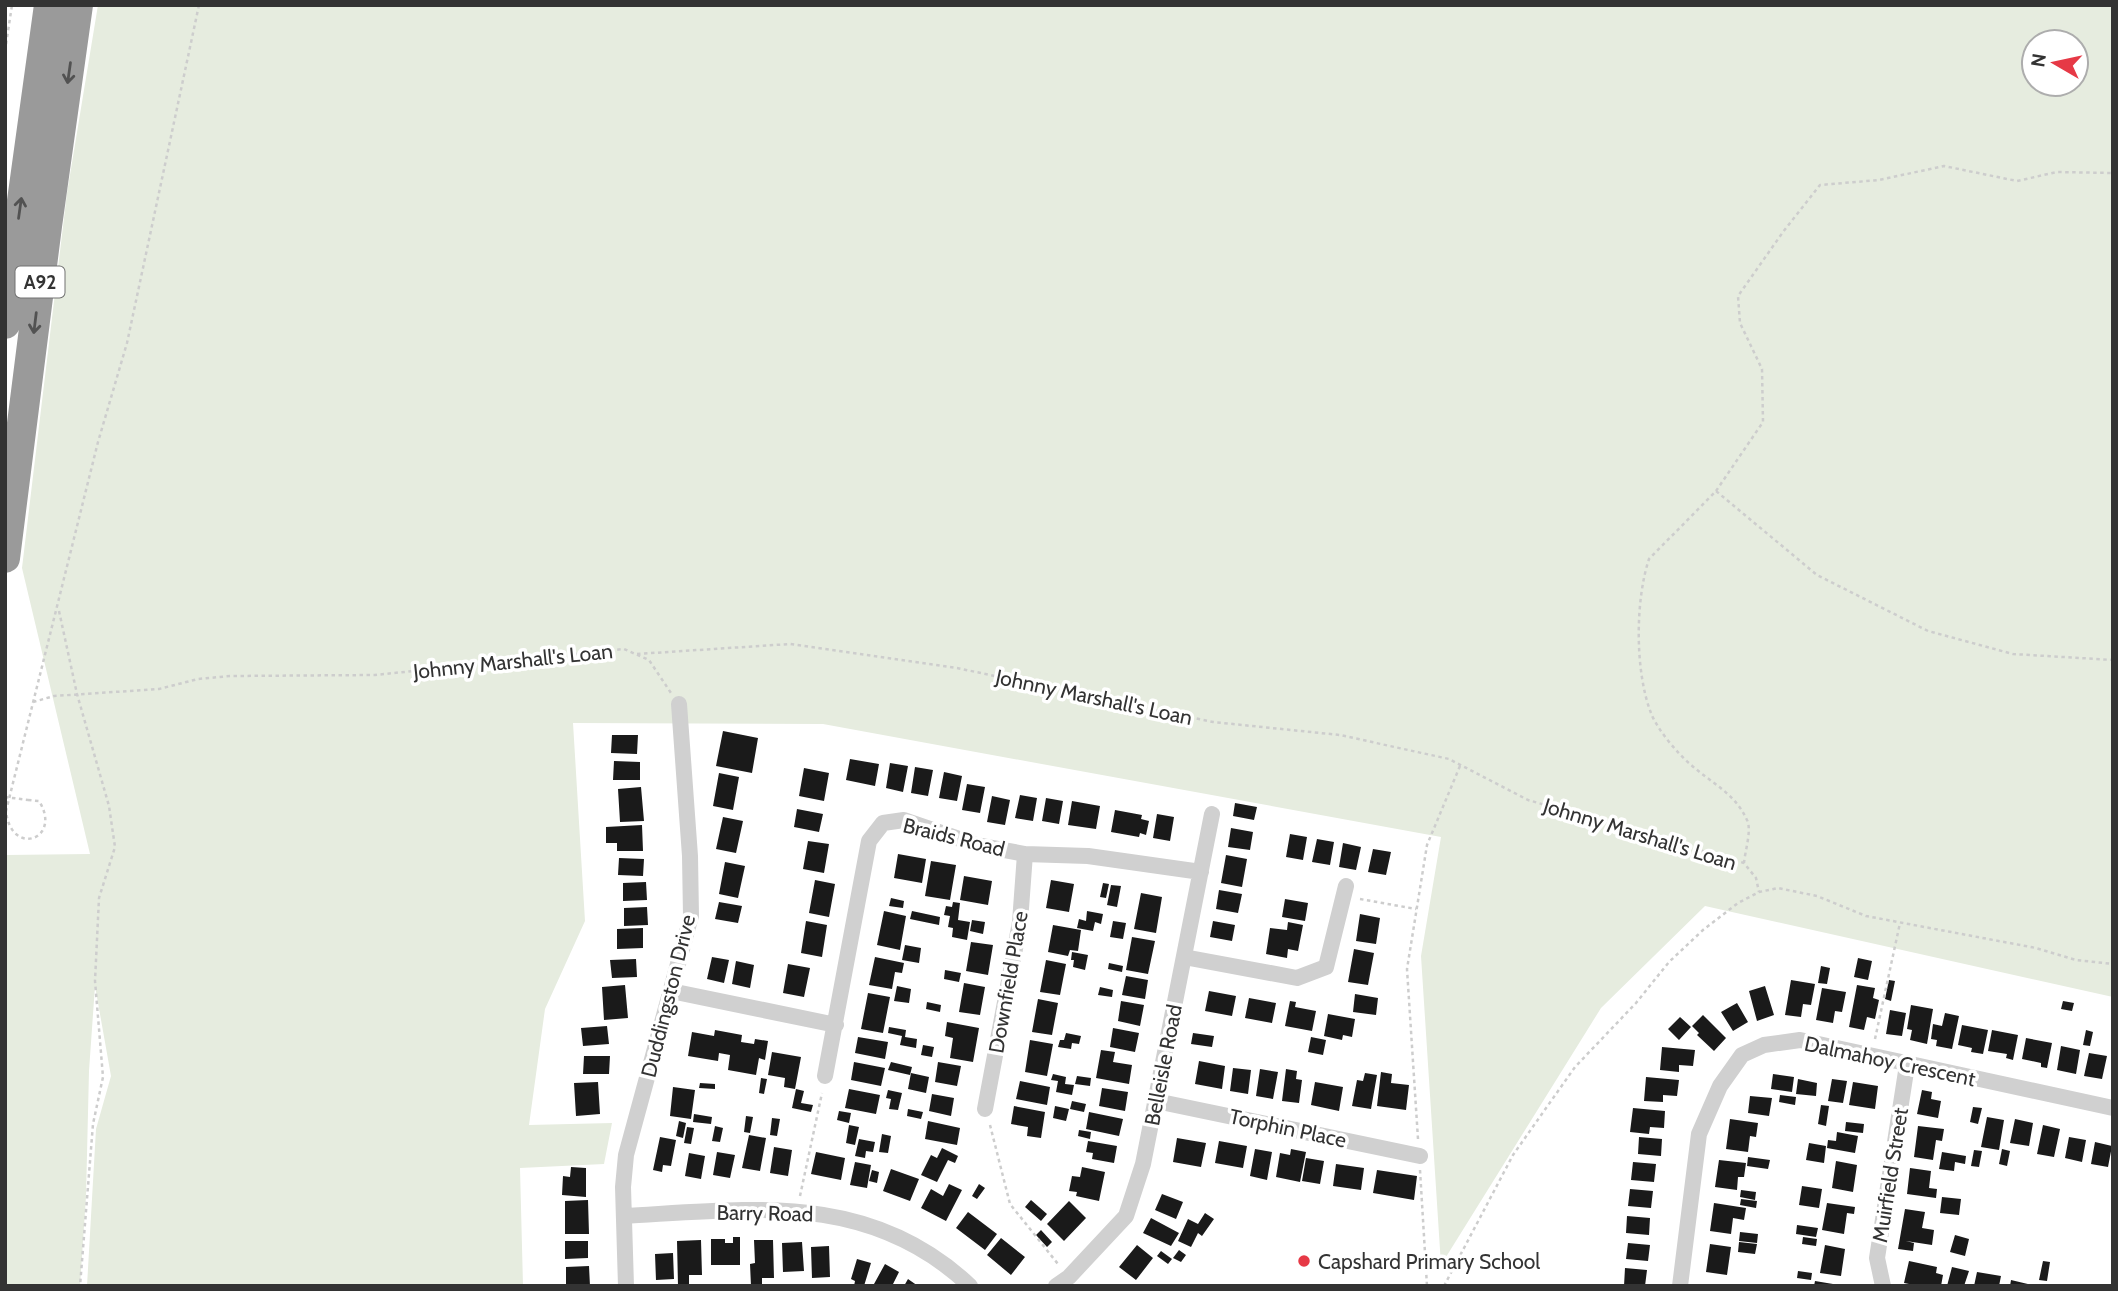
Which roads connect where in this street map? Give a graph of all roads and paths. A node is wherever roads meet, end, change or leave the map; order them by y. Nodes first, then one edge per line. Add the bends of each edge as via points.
1 (12, 5) edge
2 (49, 5) edge
3 (78, 5) edge
4 (199, 5) edge
5 (5, 51) edge
6 (2113, 173) edge
7 (5, 324) edge
8 (1716, 491) junction
9 (5, 558) edge
10 (59, 607) junction
11 (637, 654) junction
12 (2113, 660) edge
13 (77, 694) junction
14 (33, 702) junction
15 (678, 704) joint
16 (1461, 765) junction
17 (5, 797) edge
18 (1212, 814) dead end
19 (1025, 854) junction
20 (1744, 863) junction
21 (1201, 872) junction
22 (1344, 891) joint
23 (1759, 892) junction
24 (1417, 909) junction
25 (1900, 922) junction
26 (1184, 957) junction
27 (2113, 964) edge
28 (671, 991) junction
29 (836, 1026) junction
30 (1871, 1056) junction
31 (1907, 1065) junction
32 (825, 1076) joint
33 (1156, 1101) junction
34 (2113, 1108) edge
35 (985, 1109) joint
36 (1420, 1156) junction
37 (797, 1211) junction
38 (624, 1216) junction
39 (1062, 1281) edge
40 (80, 1286) edge
41 (626, 1286) edge
42 (970, 1286) edge
43 (1427, 1286) edge
44 (1444, 1286) edge
45 (1680, 1286) edge
46 (1883, 1286) edge

1 - 5 path
7 -> 2 highway, A92
3 -> 9 highway, A92
4 - 10 path via 127,342
6 - 8 path via 2057,172 2017,181 1944,166 1820,186 1738,296 1740,323 1762,369 1763,422
8 - 12 path via 1817,575 1927,631 2013,654
8 - 20 path via 1649,559 1638,616 1639,661 1651,714 1672,745 1729,792 1749,822
10 - 13 path
10 - 14 path
11 - 13 path, Johnny Marshall's Loan via 624,649 375,676 230,676 159,690
11 - 15 path via 649,660
11 - 16 path, Johnny Marshall's Loan via 790,644 957,668 1213,722 1340,735
13 - 14 path, Johnny Marshall's Loan
13 - 40 path via 109,806 115,847 99,898 95,981 103,1077 93,1124
14 - 17 path, bridge via 6,811 16,836 26,839 41,834 47,818 39,801 28,800
15 - 28 street, Duddingston Drive via 691,916
16 - 20 path, Johnny Marshall's Loan via 1528,800
16 - 24 path via 1427,845
18 - 21 street, Belleisle Road
19 - 21 street, Braids Road via 1088,856
19 - 29 street, Braids Road via 977,845 904,820 883,823 869,841
19 - 35 street, Downfield Place via 1020,922
20 - 23 path, Johnny Marshall's Loan via 1756,878
21 - 26 street, Belleisle Road
22 - 24 path
22 - 26 street via 1326,967 1297,978
23 - 25 path via 1778,888 1817,896 1866,916
23 - 44 path via 1738,903 1668,962 1576,1067 1513,1156
24 - 36 path via 1407,969
25 - 27 path
25 - 30 path
26 - 33 street, Belleisle Road
28 - 29 street
28 - 38 street, Duddingston Drive via 626,1155
29 - 32 street, Braids Road
30 - 31 street, Dalmahoy Crescent
30 - 45 street, Dalmahoy Crescent via 1800,1040 1764,1045 1742,1055 1720,1086 1699,1134
31 - 34 street, Dalmahoy Crescent
31 - 46 street, Muirfield Street via 1877,1258
32 - 37 path
33 - 36 street, Torphin Place
33 - 39 street, Belleisle Road via 1126,1216
35 - 39 path via 1010,1204
36 - 43 path
37 - 38 street, Barry Road
37 - 42 street, Barry Road via 850,1219 906,1238 928,1250
38 - 41 street, Duddingston Drive

